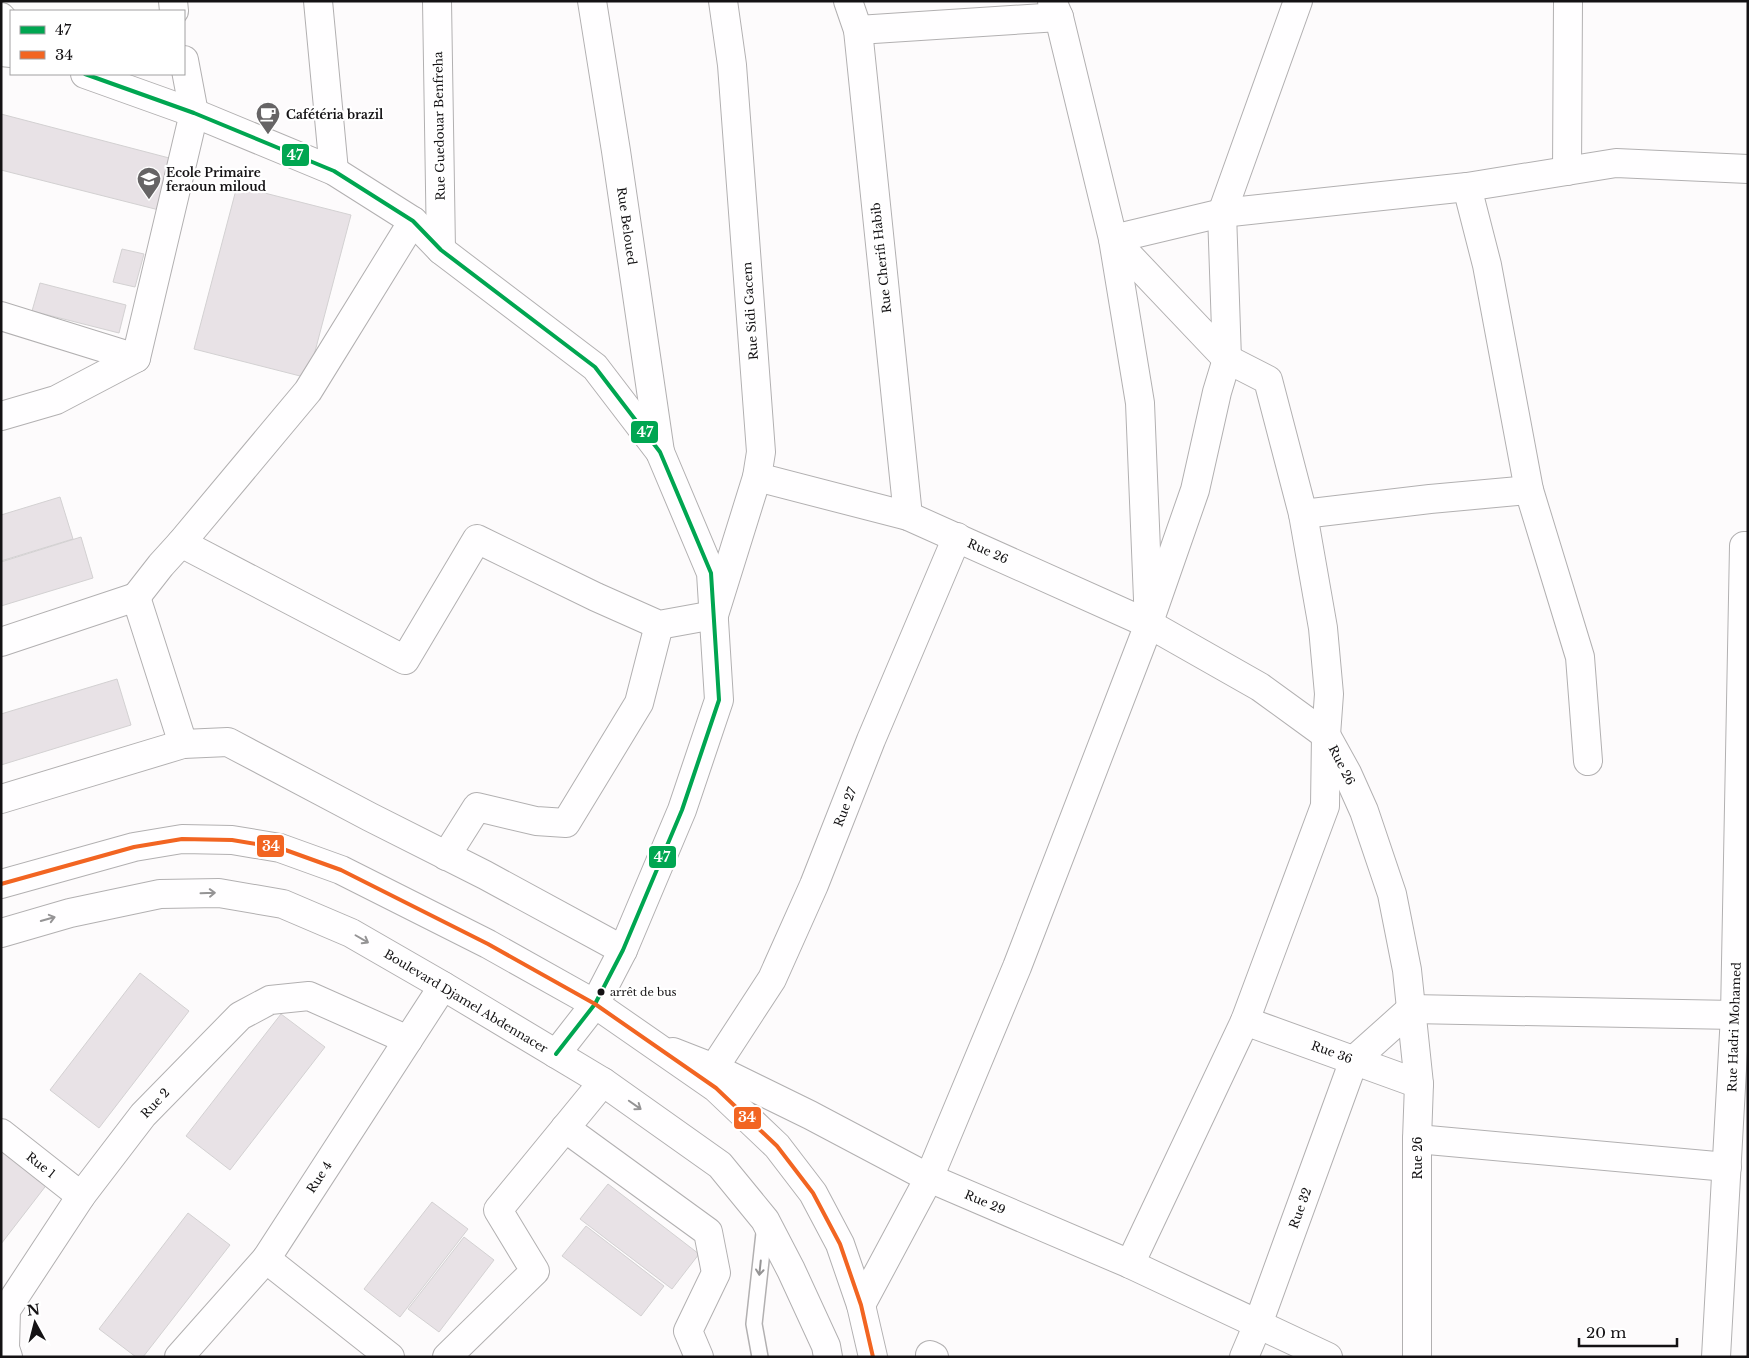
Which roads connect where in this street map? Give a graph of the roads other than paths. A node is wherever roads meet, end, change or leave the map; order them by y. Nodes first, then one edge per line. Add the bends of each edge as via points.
1 (318, 1) edge
2 (437, 1) edge
3 (592, 1) edge
4 (723, 1) edge
5 (848, 1) edge
6 (1298, 1) edge
7 (1568, 1) edge
8 (1055, 9) edge
9 (1, 17) edge
10 (10, 27) edge
11 (858, 30) junction
12 (185, 65) edge
13 (87, 75) edge
14 (194, 113) junction
15 (1748, 169) edge
16 (334, 171) junction
17 (1567, 171) junction
18 (1467, 188) junction
19 (1222, 213) junction
20 (413, 221) junction
21 (1114, 238) junction
22 (442, 250) junction
23 (1, 316) edge
24 (136, 358) junction
25 (1226, 359) junction
26 (1, 416) edge
27 (660, 452) junction
28 (757, 477) junction
29 (1529, 490) junction
30 (1303, 514) junction
31 (908, 516) junction
32 (957, 537) junction
33 (181, 542) junction
34 (1746, 546) edge
35 (136, 597) junction
36 (714, 615) junction
37 (1149, 624) junction
38 (659, 625) junction
39 (1, 642) edge
40 (1326, 735) junction
41 (183, 744) junction
42 (1588, 761) dead end
43 (1, 799) edge
44 (446, 856) junction
45 (1, 884) edge
46 (1, 933) edge
47 (623, 950) junction
48 (442, 986) junction
49 (595, 1004) junction
50 (1411, 1009) junction
51 (1735, 1015) junction
52 (1245, 1021) junction
53 (408, 1040) junction
54 (646, 1041) junction
55 (556, 1054) junction
56 (1354, 1060) junction
57 (714, 1068) junction
58 (603, 1082) junction
59 (1419, 1084) junction
60 (565, 1128) junction
61 (1, 1133) edge
62 (1417, 1139) junction
63 (1727, 1166) junction
64 (929, 1178) junction
65 (81, 1196) junction
66 (765, 1220) junction
67 (266, 1259) junction
68 (1130, 1264) junction
69 (861, 1305) junction
70 (1258, 1324) junction
71 (8, 1357) edge
72 (179, 1357) edge
73 (390, 1357) edge
74 (447, 1357) edge
75 (699, 1357) edge
76 (760, 1357) edge
77 (828, 1357) edge
78 (874, 1357) edge
79 (1244, 1357) edge
80 (1328, 1357) edge
81 (1417, 1357) edge
82 (1716, 1357) edge

1 - 16 street
2 - 22 street, Rue Guedouar Benfreha
3 - 27 street, Rue Beloued
4 - 28 street, Rue Sidi Gacem via 732,65 761,452
5 - 11 street, Rue Cherifi Habib
6 - 19 street
7 - 17 street
8 - 11 street
8 - 21 street
9 - 10 street
11 - 31 street, Rue Cherifi Habib
12 - 14 street
13 - 14 street
14 - 16 street
14 - 24 street
15 - 17 street via 1616,163
16 - 20 street
17 - 18 street
18 - 19 street
18 - 29 street via 1487,265
19 - 21 street
19 - 25 street
20 - 22 street
20 - 33 street via 308,391
21 - 25 street
21 - 37 street via 1140,404
22 - 27 street via 595,367
23 - 24 street
24 - 26 street via 56,400
25 - 30 street via 1268,380
25 - 37 street via 1195,490
27 - 36 street via 711,573
28 - 31 street, Rue 26
28 - 36 street, Rue Sidi Gacem
29 - 30 street
29 - 42 street via 1580,657
30 - 40 street via 1323,628 1329,694
31 - 32 street, Rue 26
32 - 37 street, Rue 26
32 - 57 street, Rue 27 via 772,979
33 - 35 street
33 - 38 street via 405,660 477,539
34 - 51 street, Rue Hadri Mohamed
35 - 39 street
35 - 41 street
36 - 38 street
36 - 47 street via 719,700 682,810
37 - 40 street, Rue 26 via 1260,687
37 - 64 street via 1017,967
38 - 44 street via 639,703 566,823 536,821 477,807
40 - 50 street, Rue 26 via 1364,811 1392,894
40 - 52 street via 1325,806
41 - 43 street
41 - 44 street via 228,742
44 - 47 street
45 - 49 street via 134,847 182,839 232,840 280,848 341,870 488,944
46 -> 48 street, Boulevard Djamel Abdennacer via 70,913 160,894 219,893 283,904 351,933
47 - 49 street
48 - 53 street, Rue 4
48 - 55 street, Boulevard Djamel Abdennacer
49 - 54 street
49 - 55 street
50 - 51 street
50 - 56 street
50 - 59 street, Rue 26
51 - 63 street, Rue Hadri Mohamed
52 - 56 street, Rue 36
52 - 68 street
53 - 65 street, Rue 2 via 309,996 270,1000 240,1016 143,1115
53 - 67 street, Rue 4
54 - 57 street, Rue 29
54 - 69 street via 716,1088 777,1146 813,1193 840,1244
55 - 58 street, Boulevard Djamel Abdennacer
56 - 59 street, Rue 36
56 - 70 street, Rue 32
57 - 64 street, Rue 29
58 - 60 street
58 -> 66 street, Boulevard Djamel Abdennacer via 720,1165
59 - 62 street, Rue 26
60 - 74 street via 498,1210 536,1271
60 - 75 street via 708,1232 716,1273 688,1331
61 - 65 street, Rue 1
62 - 63 street
62 - 81 street, Rue 26
63 - 82 street, Rue Hadri Mohamed
64 - 68 street, Rue 29
64 - 69 street
65 - 71 street, Rue 2 via 6,1310 5,1348
66 -> 76 lane via 754,1324
66 - 77 street, Boulevard Djamel Abdennacer via 826,1346
67 - 72 street, Rue 4
67 - 73 street
68 - 70 street, Rue 29
69 - 78 street
70 - 79 street, Rue 32
70 - 80 street, Rue 29

